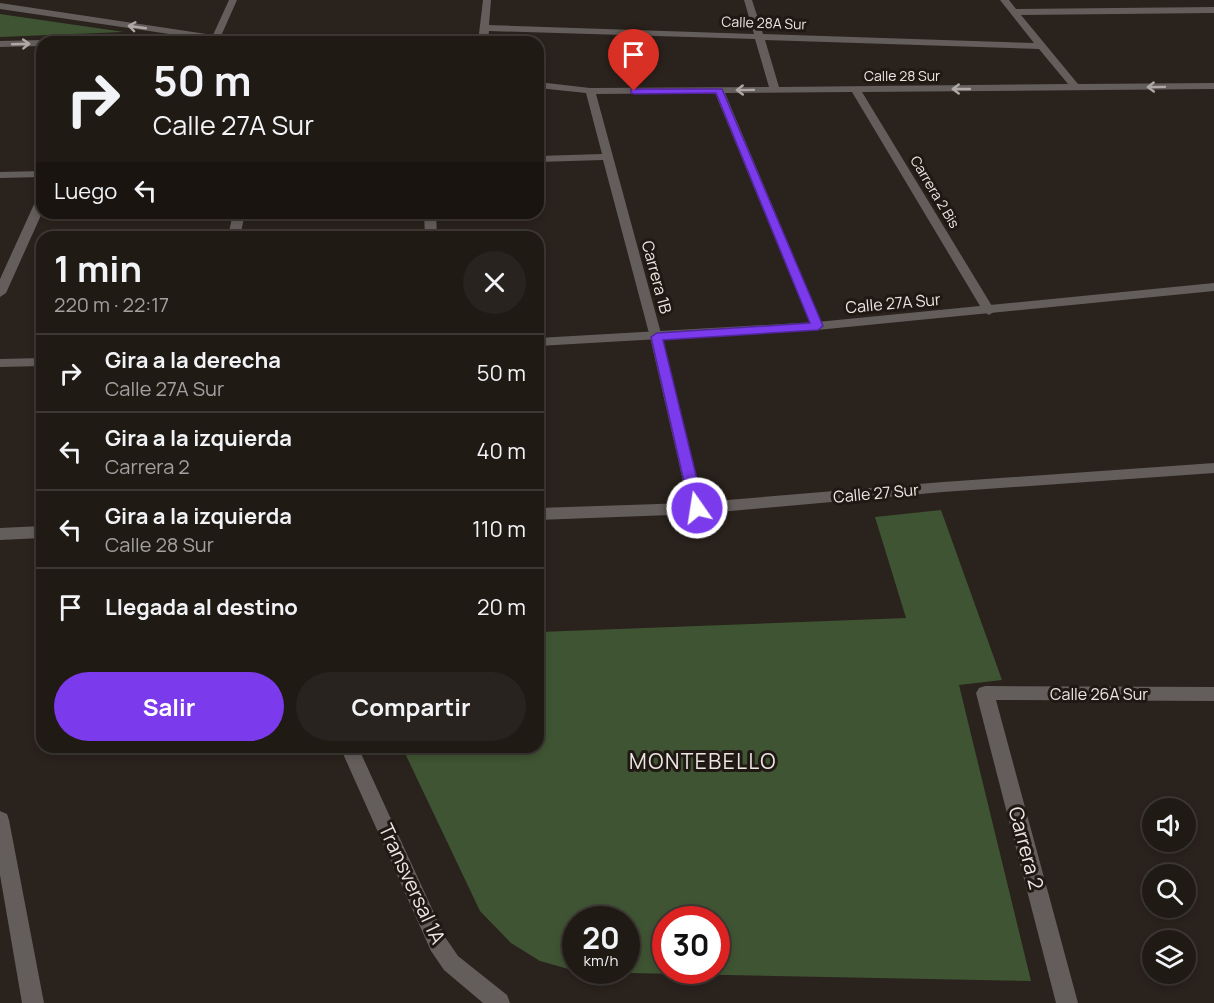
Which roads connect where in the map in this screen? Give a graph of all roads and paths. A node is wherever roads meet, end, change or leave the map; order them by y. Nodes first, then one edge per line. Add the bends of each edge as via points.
1 (233, 0) edge
2 (487, 0) edge
3 (748, 0) edge
4 (1004, 0) edge
5 (0, 6) edge
6 (1214, 10) edge
7 (1014, 12) junction
8 (485, 27) junction
9 (190, 36) edge
10 (217, 36) edge
11 (484, 36) edge
12 (759, 36) junction
13 (36, 43) edge
14 (0, 44) edge
15 (1042, 46) junction
16 (544, 86) edge
17 (1214, 86) edge
18 (1076, 88) junction
19 (719, 90) junction
20 (775, 90) junction
21 (855, 90) junction
22 (590, 91) junction
23 (608, 157) junction
24 (544, 159) edge
25 (36, 174) edge
26 (0, 175) edge
27 (36, 213) edge
28 (1214, 287) edge
29 (0, 293) edge
30 (989, 311) junction
31 (818, 326) junction
32 (657, 337) junction
33 (544, 342) edge
34 (36, 362) edge
35 (0, 363) edge
36 (1214, 468) edge
37 (697, 508) junction
38 (544, 514) edge
39 (36, 532) edge
40 (0, 534) edge
41 (985, 693) joint
42 (1214, 694) edge
43 (352, 753) edge
44 (0, 820) edge
45 (33, 1003) edge
46 (499, 1003) edge
47 (1067, 1003) edge

1 - 10 street
2 - 8 street
3 - 12 street
4 - 7 street
9 -> 5 street
6 - 7 street
7 - 15 street
8 - 11 street
8 - 12 street, Calle 28A Sur
12 - 15 street, Calle 28A Sur
12 - 20 street
14 -> 13 street
15 - 18 street
16 - 22 street, Calle 28 Sur
17 -> 18 street, Calle 28 Sur
18 -> 21 street, Calle 28 Sur
20 -> 19 street, Calle 28 Sur
19 - 22 street, Calle 28 Sur
19 - 31 street
20 - 21 street, Calle 28 Sur
21 - 30 street, Carrera 2 Bis
22 - 23 street, Carrera 1B
23 - 24 street
23 - 32 street, Carrera 1B
25 - 26 street
27 - 29 street
28 - 30 street, Calle 27A Sur
30 - 31 street, Calle 27A Sur
31 - 32 street, Calle 27A Sur
32 - 33 street, Calle 27A Sur
32 - 37 street, Carrera 1B
34 - 35 street
36 - 37 street, Calle 27 Sur
37 - 38 street, Calle 27 Sur
39 - 40 street
41 - 42 street, Calle 26A Sur
41 - 47 street, Carrera 2
43 - 46 street, Transversal 1A via 438,944 451,963
44 - 45 street

